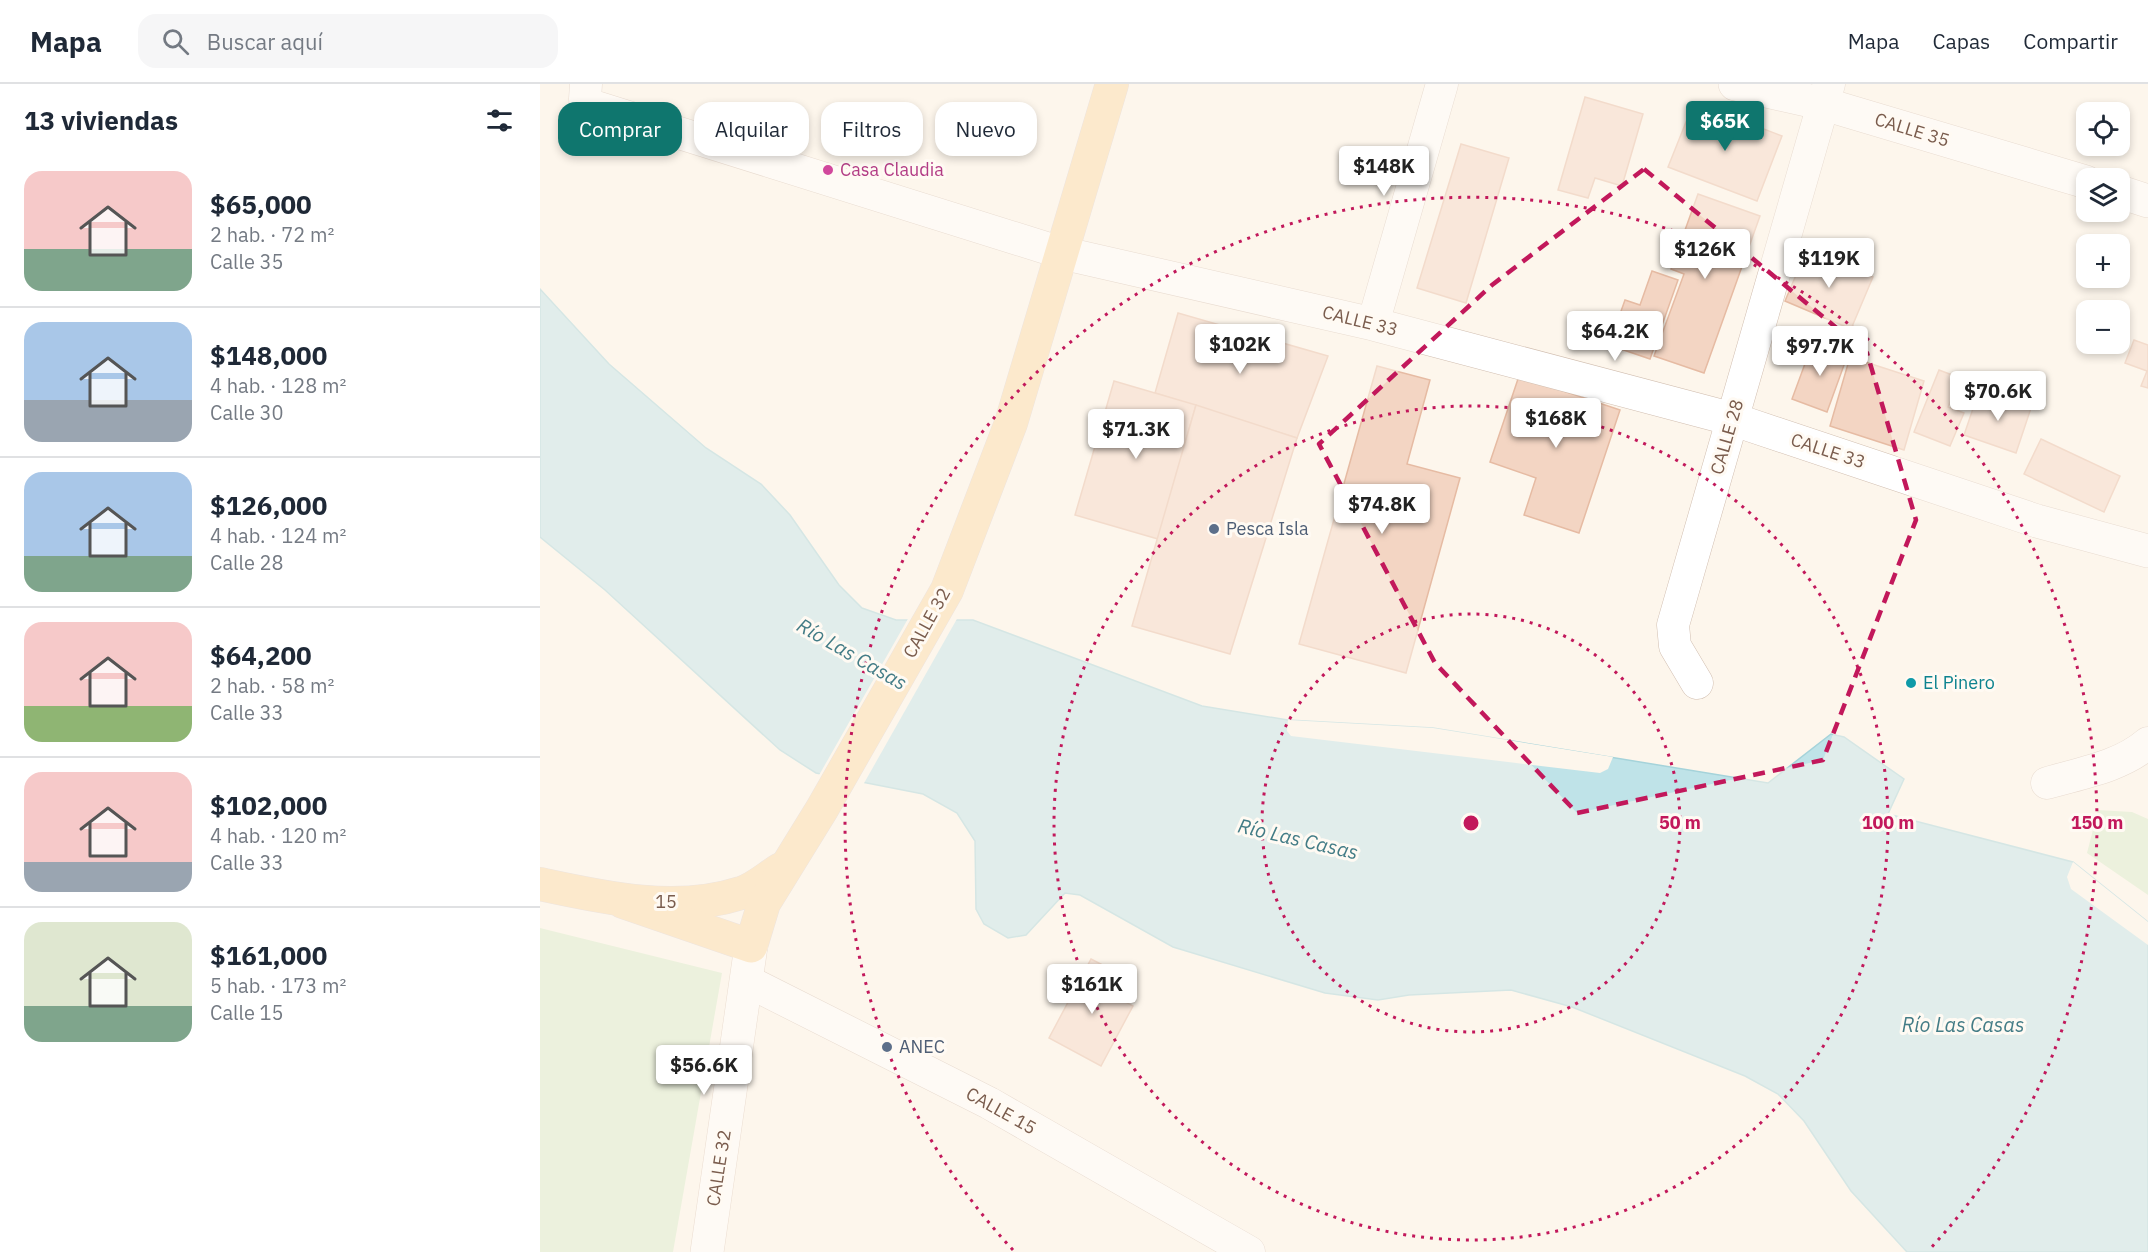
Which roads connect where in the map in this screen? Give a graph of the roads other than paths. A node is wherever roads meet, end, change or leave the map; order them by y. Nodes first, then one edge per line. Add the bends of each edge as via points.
1 (1112, 84) edge
2 (1442, 84) edge
3 (1735, 84) edge
4 (585, 85) edge
5 (1826, 94) edge
6 (2076, 179) edge
7 (2130, 195) edge
8 (2148, 201) edge
9 (1062, 253) junction
10 (1373, 324) junction
11 (1732, 419) junction
12 (2148, 551) edge
13 (1697, 683) dead end
14 (2144, 753) edge
15 (2047, 783) dead end
16 (785, 866) junction
17 (540, 884) edge
18 (693, 901) junction
19 (623, 902) junction
20 (753, 937) junction
21 (747, 981) junction
22 (707, 1252) edge
23 (1249, 1252) edge

1 - 9 main road, CALLE 32
2 - 10 street
3 - 5 street, CALLE 35
4 - 9 street, CALLE 33 via 585,99 593,106
5 - 6 street, CALLE 35
5 - 11 street, CALLE 28
7 - 8 street
9 - 10 street, CALLE 33
9 - 16 main road, CALLE 32 via 1011,423 947,590 822,809
10 - 11 street, CALLE 33
11 - 12 street, CALLE 33 via 2037,521
11 - 13 street, CALLE 28 via 1673,625 1675,646
14 - 15 street
16 - 18 main road, 15 via 742,893
16 - 20 main road, CALLE 32 via 764,903
17 - 19 main road, 15
18 - 19 main road, 15
18 - 20 main road via 722,910
19 - 20 main road
20 - 21 street, CALLE 32
21 - 22 street, CALLE 32
21 - 23 street, CALLE 15 via 989,1103

